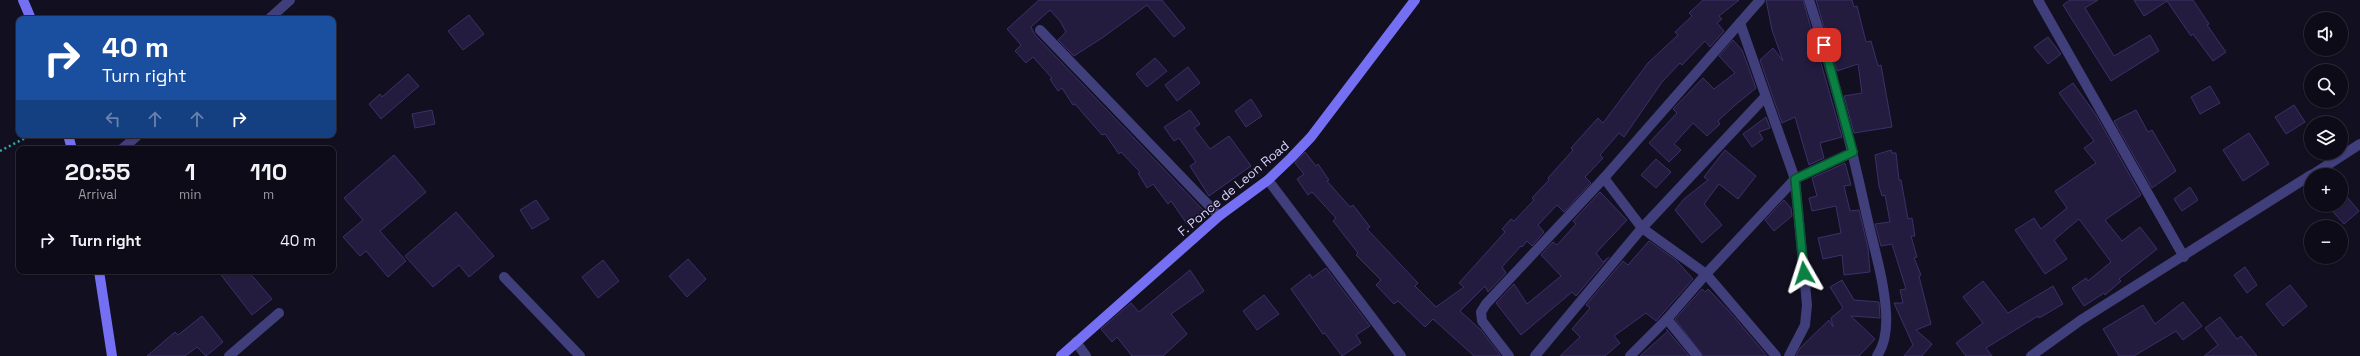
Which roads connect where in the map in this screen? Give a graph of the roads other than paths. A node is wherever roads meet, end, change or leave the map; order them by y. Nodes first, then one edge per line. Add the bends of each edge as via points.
1 (23, 0) edge
2 (290, 0) edge
3 (1415, 0) edge
4 (1760, 0) edge
5 (1809, 0) edge
6 (2038, 0) edge
7 (30, 16) edge
8 (272, 16) edge
9 (1740, 23) junction
10 (1040, 30) dead end
11 (1765, 97) junction
12 (135, 138) edge
13 (2360, 144) edge
14 (125, 146) edge
15 (1853, 152) junction
16 (2322, 168) edge
17 (1604, 178) junction
18 (1795, 179) junction
19 (1268, 180) junction
20 (2304, 180) edge
21 (1219, 216) junction
22 (1642, 228) junction
23 (2184, 257) junction
24 (99, 274) edge
25 (1706, 274) junction
26 (504, 277) dead end
27 (279, 313) dead end
28 (1667, 320) junction
29 (1076, 342) junction
30 (112, 356) edge
31 (229, 356) edge
32 (580, 356) edge
33 (1061, 356) edge
34 (1086, 356) edge
35 (1401, 356) edge
36 (1509, 356) edge
37 (1535, 356) edge
38 (1630, 356) edge
39 (1697, 356) edge
40 (1776, 356) edge
41 (1789, 356) edge
42 (1877, 356) edge
43 (2031, 356) edge

1 - 7 street
2 - 8 street
3 - 19 street, F. Ponce de Leon Road via 1311,137
4 - 9 street
5 - 15 street via 1829,60
6 - 23 street
9 - 11 street
9 - 17 street
10 - 21 street
11 - 18 street
11 - 22 street
12 - 14 street
13 - 16 street
15 - 18 street
15 - 42 street via 1885,296 1886,330 1882,349
17 - 22 street
17 - 36 street via 1481,312 1487,330
18 - 25 street
18 - 41 street via 1807,304 1805,325
19 - 21 street, F. Ponce de Leon Road
19 - 35 street
20 - 23 street
21 - 29 street, F. Ponce de Leon Road
22 - 25 street
22 - 37 street
23 - 43 street via 2081,320
24 - 30 street
25 - 28 street
25 - 40 street
26 - 32 street
27 - 31 street
28 - 38 street
28 - 39 street
29 - 33 street, F. Ponce de Leon Road
29 - 34 street

